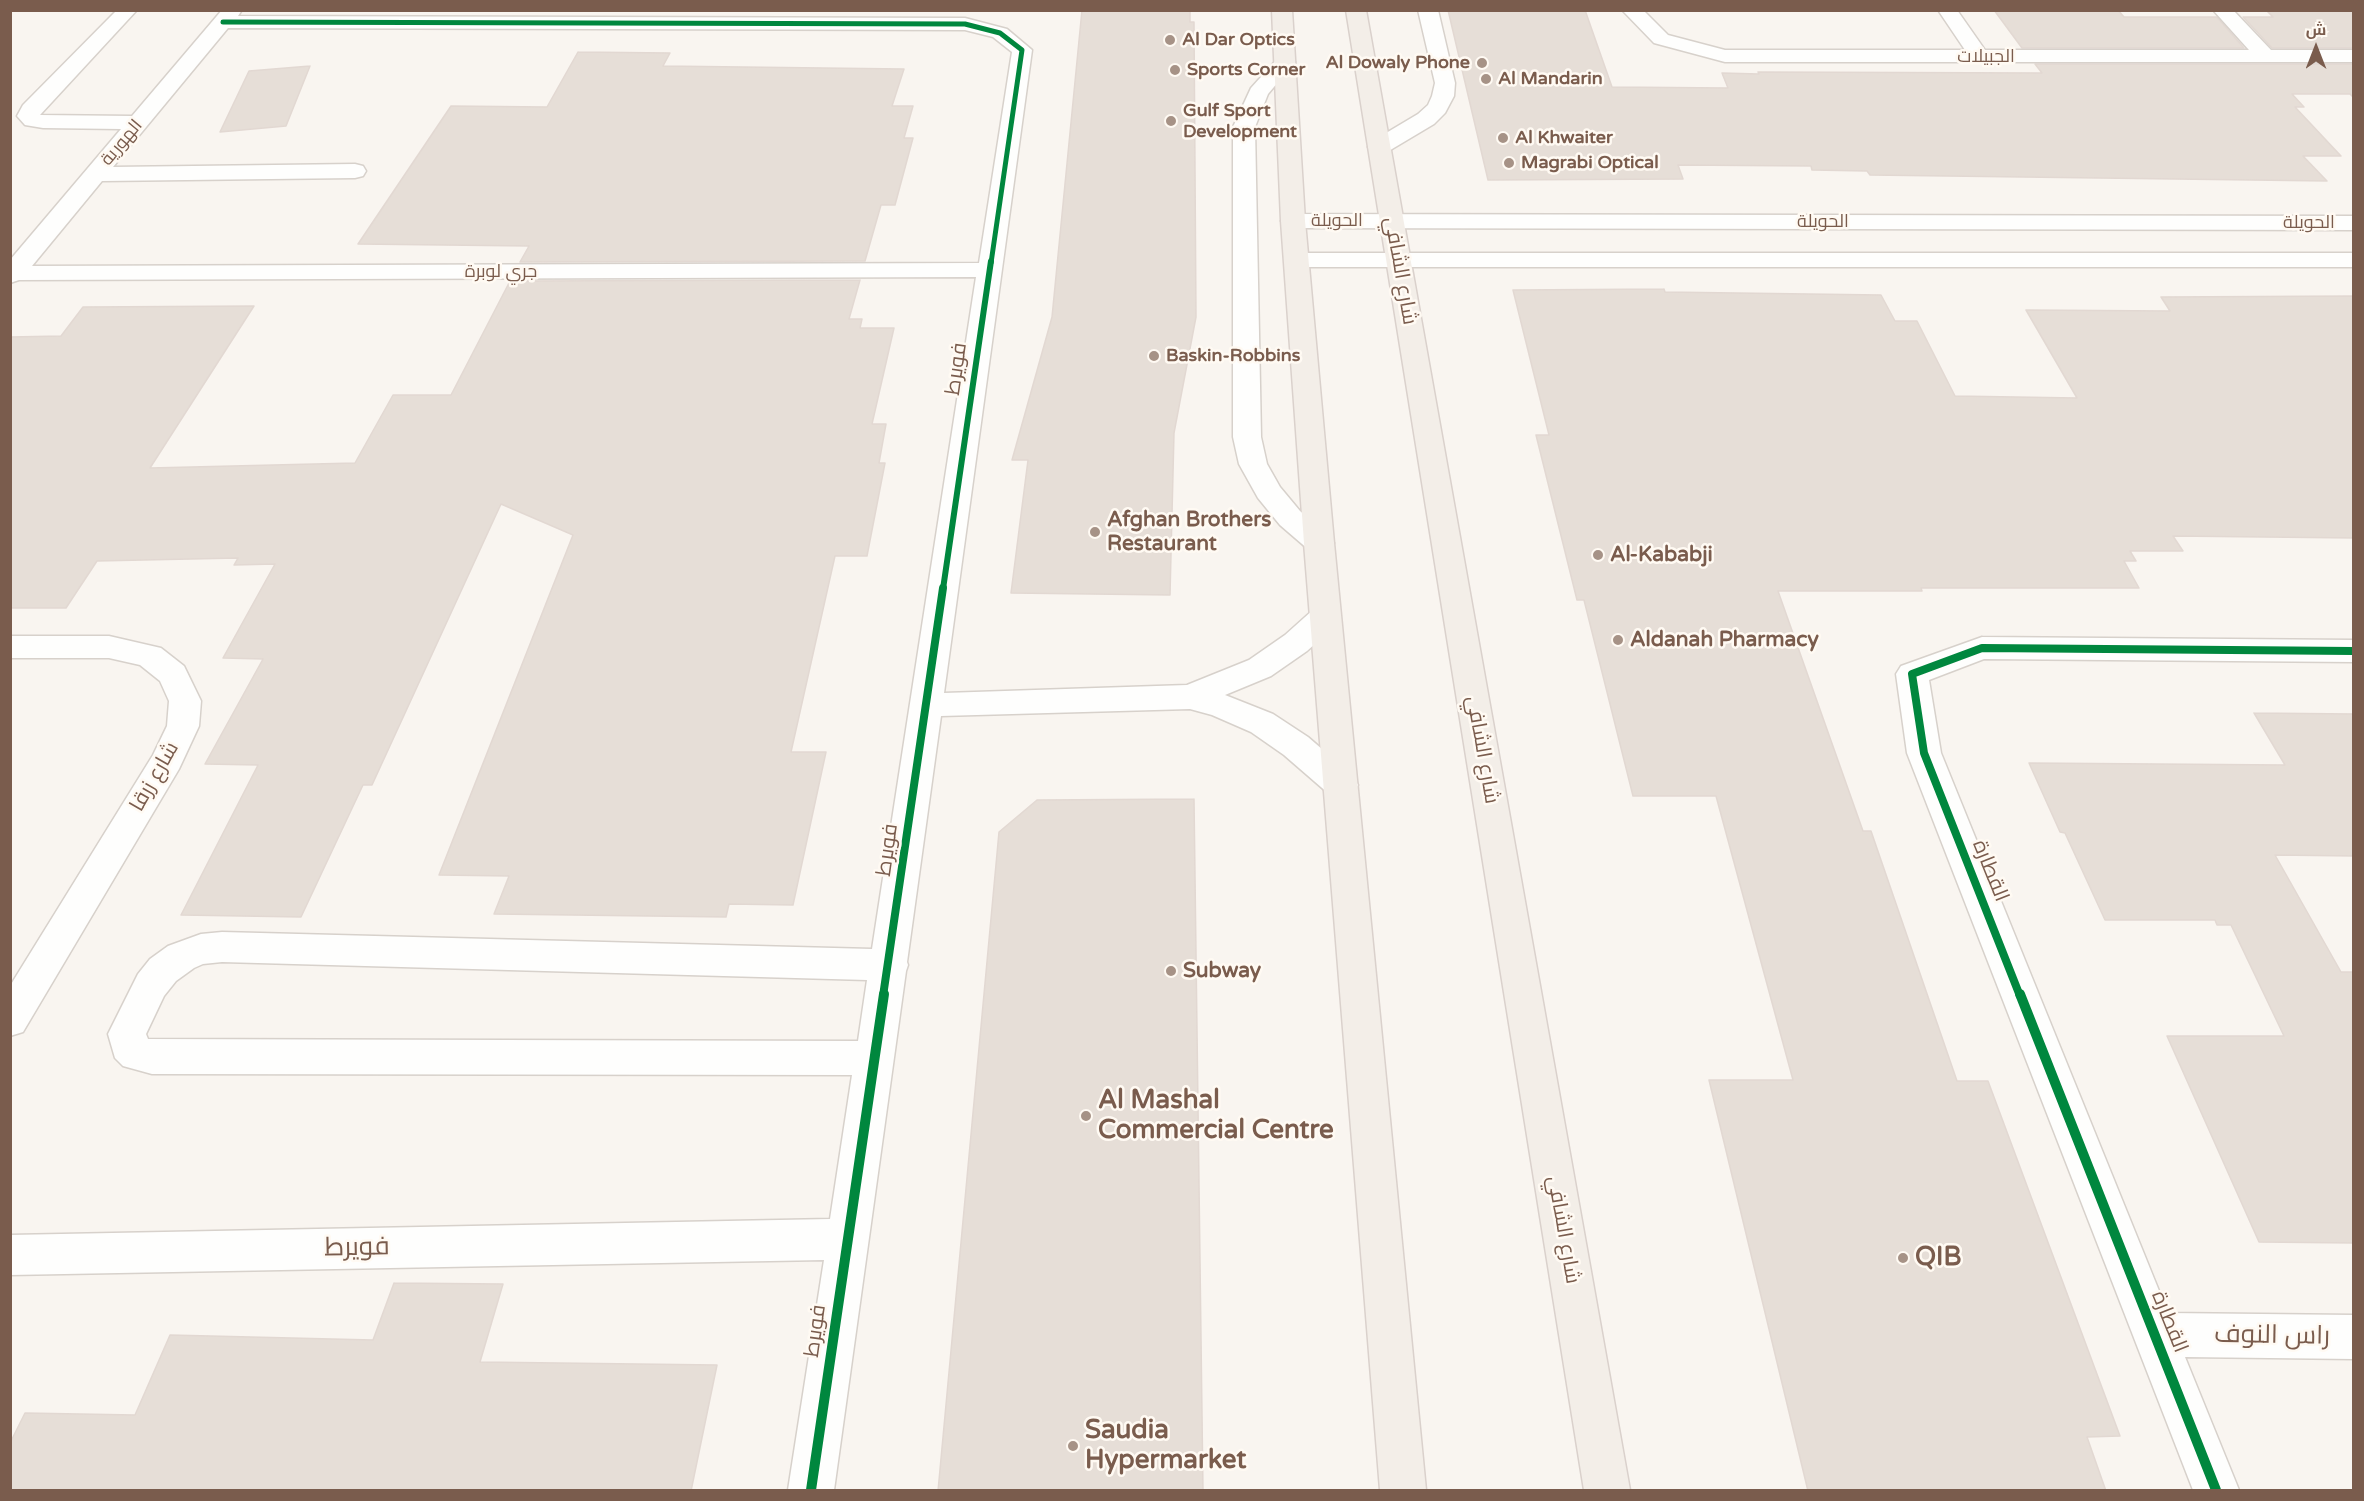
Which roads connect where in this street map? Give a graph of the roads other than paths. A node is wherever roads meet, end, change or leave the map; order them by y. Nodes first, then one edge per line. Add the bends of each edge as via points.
1 (128, 10) edge
2 (1282, 10) edge
3 (1356, 10) edge
4 (1428, 10) edge
5 (1631, 10) edge
6 (1947, 10) edge
7 (2222, 10) edge
8 (228, 16) edge
9 (2266, 56) junction
10 (2354, 56) edge
11 (1980, 57) junction
12 (1285, 62) junction
13 (138, 123) junction
14 (1379, 147) junction
15 (355, 171) dead end
16 (96, 174) junction
17 (1293, 220) junction
18 (1391, 221) junction
19 (2282, 223) junction
20 (2354, 223) edge
21 (1297, 260) junction
22 (2314, 260) junction
23 (2354, 260) edge
24 (1399, 261) junction
25 (17, 262) edge
26 (990, 270) junction
27 (1319, 543) junction
28 (1325, 617) junction
29 (10, 647) edge
30 (2354, 651) edge
31 (1190, 697) junction
32 (926, 705) junction
33 (1341, 785) junction
34 (890, 965) junction
35 (10, 1020) edge
36 (875, 1058) junction
37 (848, 1239) junction
38 (10, 1255) edge
39 (2155, 1335) junction
40 (2354, 1337) edge
41 (811, 1491) edge
42 (1403, 1491) edge
43 (1607, 1491) edge
44 (2216, 1491) edge

1 - 13 street via 28,116 43,122
2 - 12 main road
3 - 14 main road, شارع الشافي
4 - 14 street via 1445,83 1443,96 1426,119
5 - 11 street, الجبيلات via 1661,39 1725,56
6 - 11 street
7 - 9 street
8 - 13 street, الهورية
8 - 26 street, فويرط via 965,24 1000,33 1022,50
9 - 10 street, الجبيلات
9 - 11 street, الجبيلات
12 - 17 main road
12 - 27 street via 1258,92 1244,127 1242,146 1247,437 1253,464 1268,492
13 - 16 street, الهورية
14 - 18 main road, شارع الشافي
15 - 16 street
16 - 25 street, الهورية
17 - 18 street, الحويلة
17 - 21 main road
18 - 19 street, الحويلة
18 - 24 main road, شارع الشافي
19 - 20 street, الحويلة
19 - 22 street
21 - 24 street, الحويلة
21 - 27 main road
22 - 23 street, الحويلة
22 - 24 street, الحويلة
24 - 43 main road, شارع الشافي
25 - 26 street, جري لوبرة
26 - 32 street, فويرط
27 - 28 main road
28 - 31 street via 1260,668
28 - 33 main road
29 - 35 street, شارع زرقا via 109,647 150,656 173,675 185,701 183,726 167,760
30 - 39 street, القطارة via 1982,648 1912,675 1924,753
31 - 32 street
31 - 33 street via 1262,723
32 - 34 street, فويرط
33 - 42 main road
34 - 36 street, فويرط
34 - 36 street via 222,947 201,949 163,970 127,1034 129,1046 137,1054 152,1057
36 - 37 street, فويرط
37 - 38 street, فويرط
37 - 41 street, فويرط
39 - 40 street, راس النوف
39 - 44 street, القطارة

